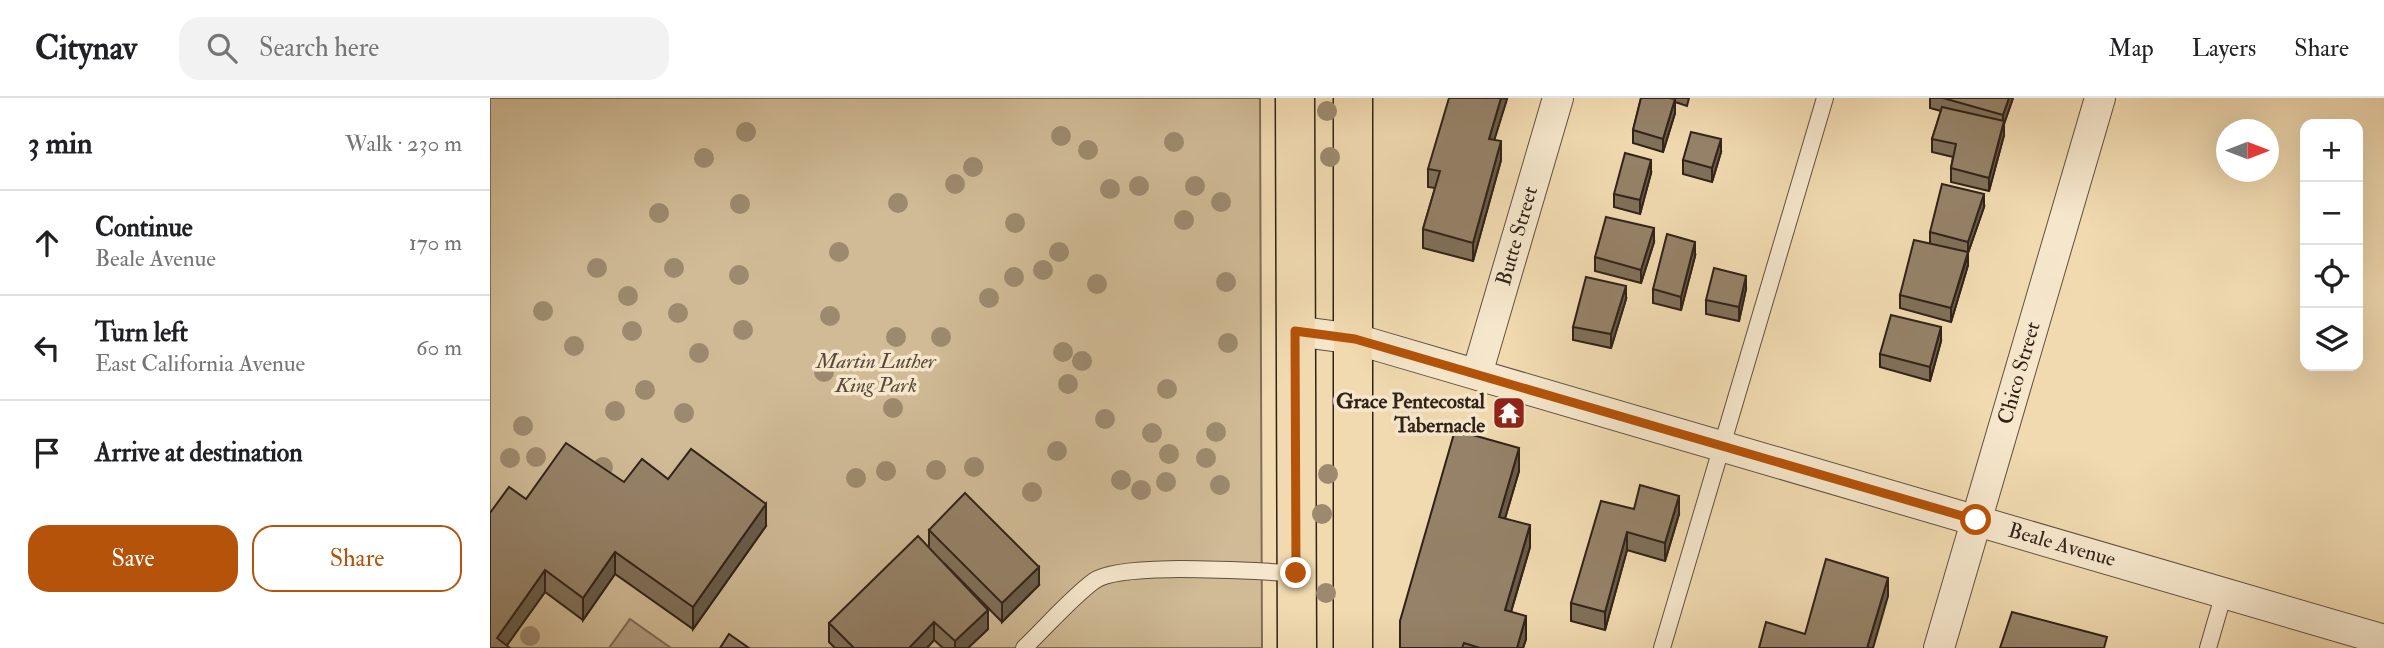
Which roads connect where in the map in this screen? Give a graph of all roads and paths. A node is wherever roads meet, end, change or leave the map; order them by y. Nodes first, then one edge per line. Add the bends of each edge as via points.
1 (1295, 98) edge
2 (1353, 98) edge
3 (1558, 98) edge
4 (1825, 98) edge
5 (2100, 98) edge
6 (1295, 331) junction
7 (1355, 339) junction
8 (1477, 374) junction
9 (1723, 446) junction
10 (1976, 520) junction
11 (1296, 573) junction
12 (2224, 593) junction
13 (2384, 640) edge
14 (1024, 648) edge
15 (1297, 648) edge
16 (1353, 648) edge
17 (1662, 648) edge
18 (1939, 648) edge
19 (2208, 648) edge

1 - 6 main road
2 - 7 main road
3 - 8 street, Butte Street
4 - 9 lane
5 - 10 street, Chico Street
6 - 7 street, Beale Avenue
6 - 11 main road
7 - 8 street, Beale Avenue
7 - 16 main road
8 - 9 street, Beale Avenue
9 - 10 street, Beale Avenue
9 - 17 lane
10 - 12 street, Beale Avenue
10 - 18 street, Chico Street
11 - 14 lane via 1122,572 1096,580
11 - 15 main road
12 - 13 street, Beale Avenue
12 - 19 lane

